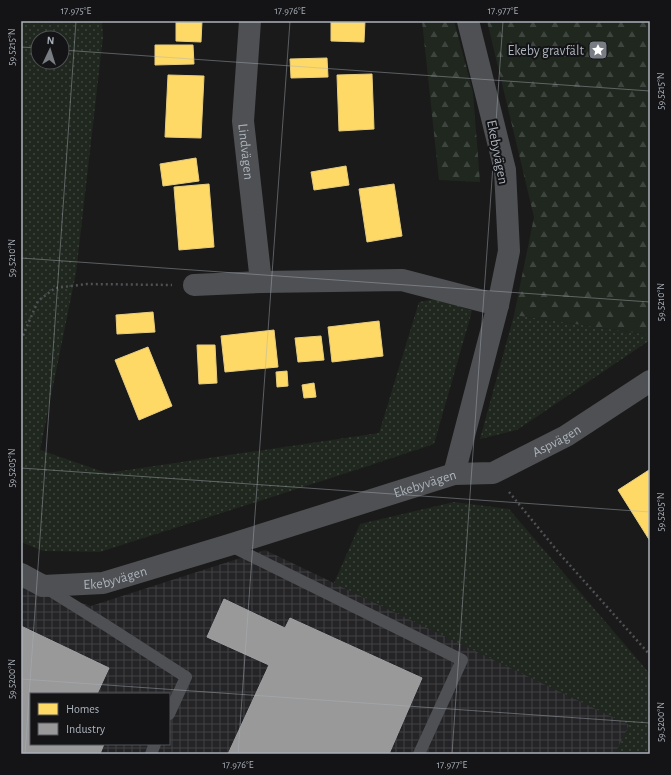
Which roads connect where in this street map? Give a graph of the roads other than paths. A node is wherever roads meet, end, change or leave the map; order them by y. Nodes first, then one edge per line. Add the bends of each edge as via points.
1 (250, 21) edge
2 (468, 21) edge
3 (261, 282) junction
4 (194, 285) road end
5 (498, 305) junction
6 (650, 381) edge
7 (454, 474) junction
8 (229, 545) junction
9 (21, 574) edge
10 (43, 586) junction
11 (170, 712) edge
12 (154, 745) edge
13 (150, 754) edge
14 (419, 754) edge

1 - 3 street, Lindvägen via 243,121
2 - 5 street, Ekebyvägen via 505,170 509,251
3 - 4 street
3 - 5 street via 402,280
5 - 7 street, Ekebyvägen
6 - 7 street, Aspvägen via 566,436 493,473
7 - 8 street, Ekebyvägen
8 - 10 street, Ekebyvägen via 103,583
8 - 14 lane via 462,660
9 - 10 street
10 - 11 lane via 186,677
12 - 13 lane

